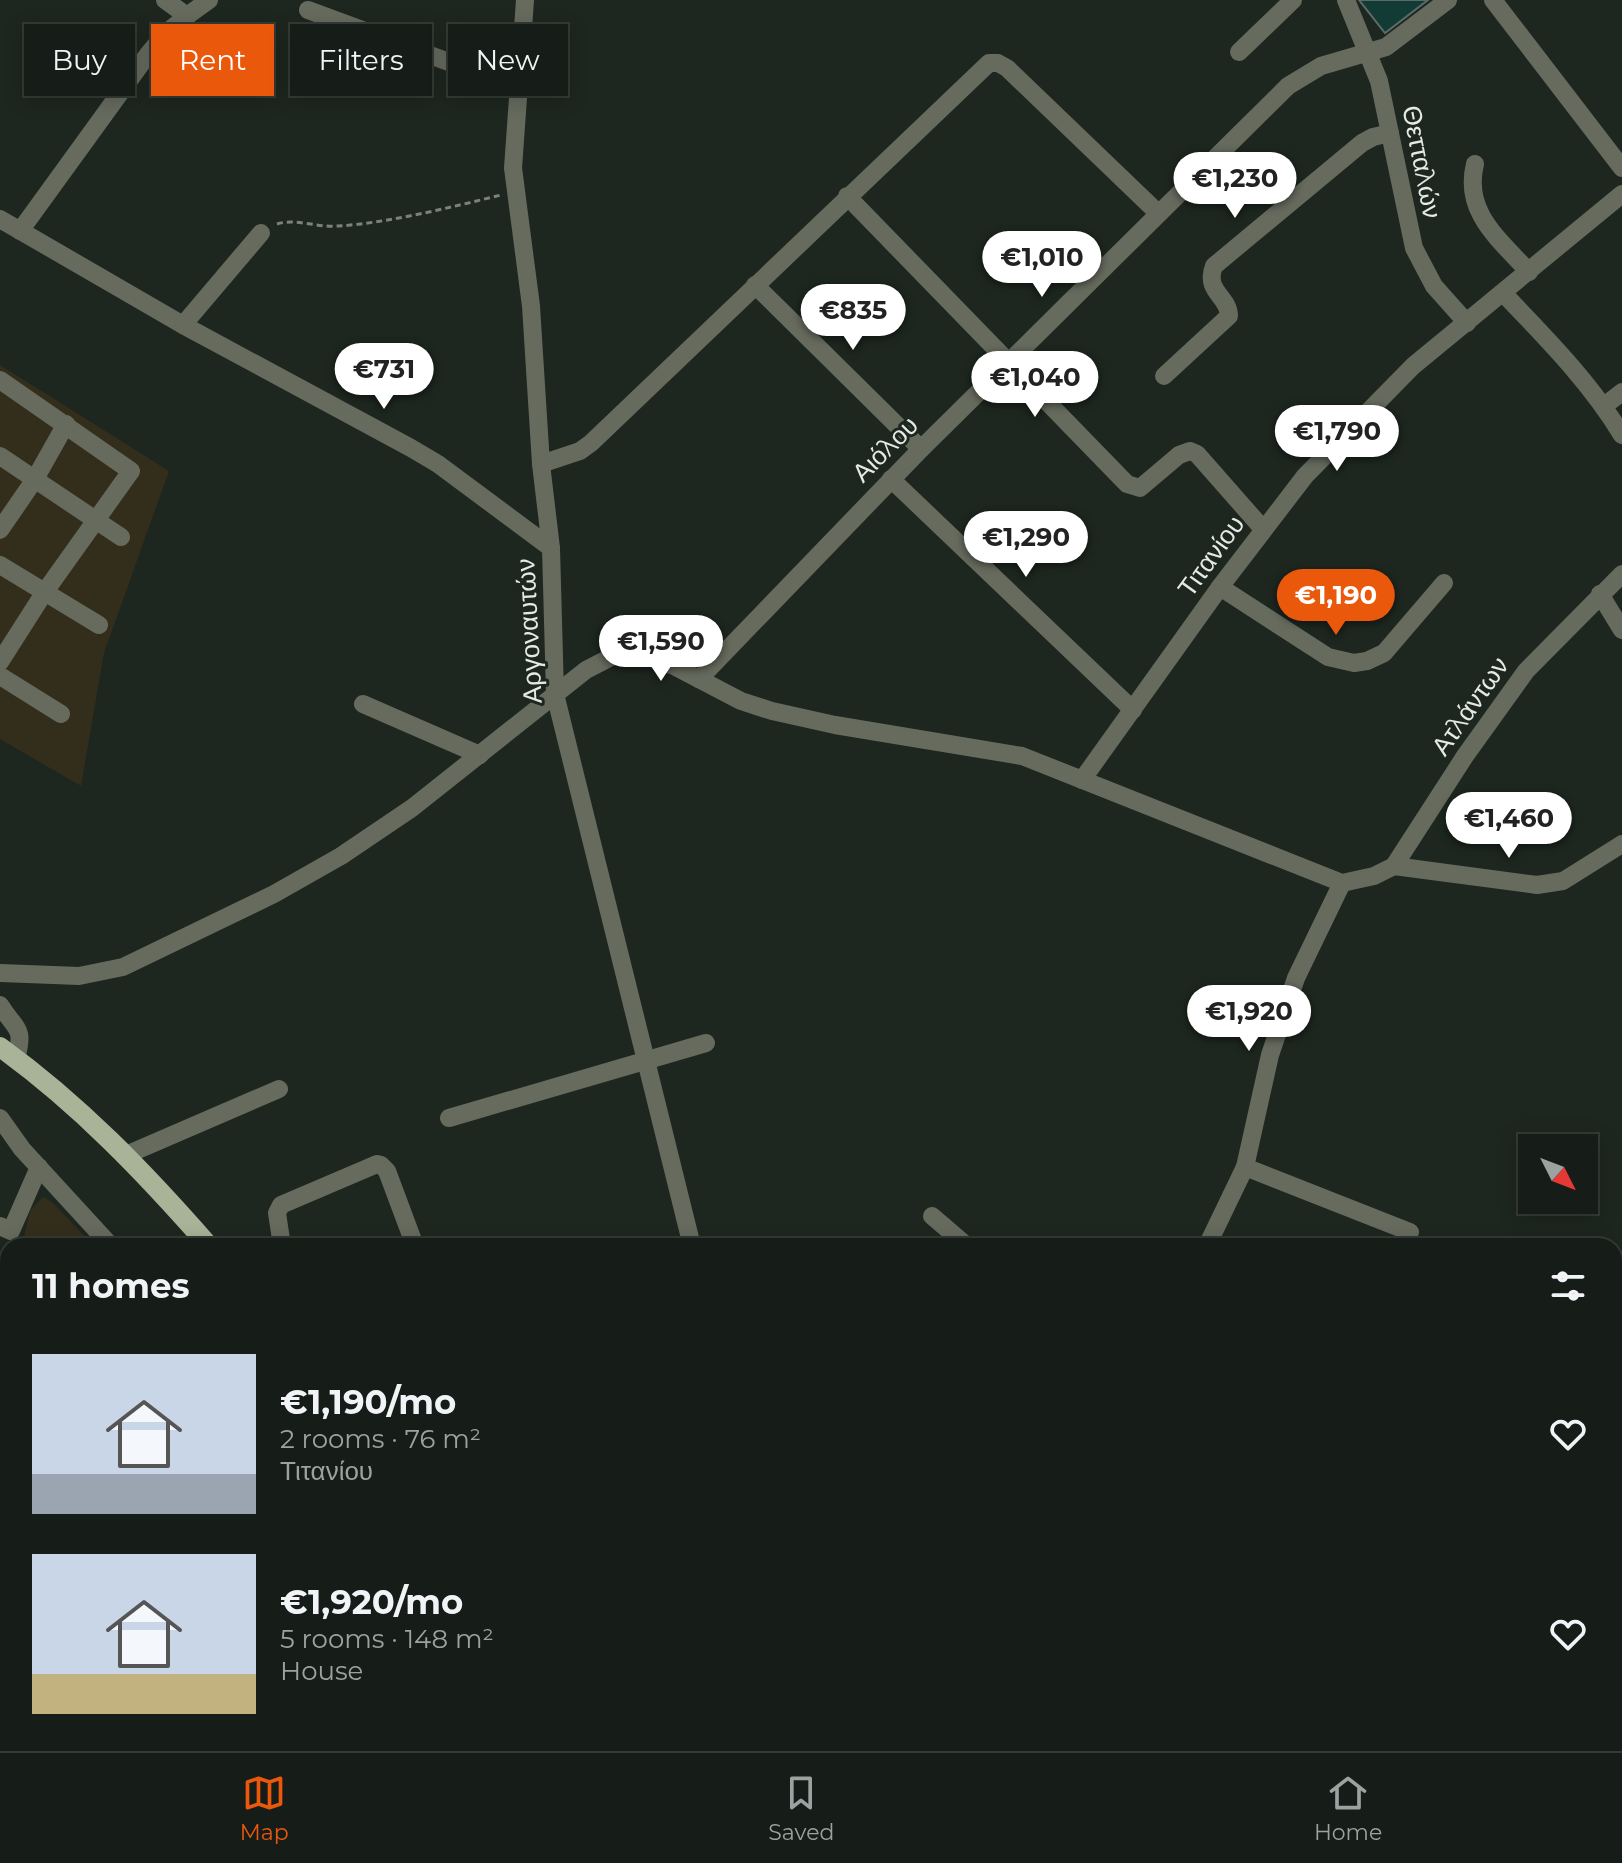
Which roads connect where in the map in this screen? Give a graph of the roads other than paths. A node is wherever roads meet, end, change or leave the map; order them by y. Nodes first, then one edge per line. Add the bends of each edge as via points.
1 (165, 0) edge
2 (209, 0) edge
3 (525, 0) edge
4 (1293, 0) edge
5 (1346, 0) edge
6 (1448, 0) edge
7 (1493, 0) edge
8 (308, 10) dead end
9 (187, 16) junction
10 (523, 24) edge
11 (1239, 52) dead end
12 (1370, 52) junction
13 (448, 62) edge
14 (518, 96) edge
15 (1390, 133) junction
16 (1475, 164) dead end
17 (1622, 168) edge
18 (1622, 194) edge
19 (847, 196) junction
20 (1158, 213) junction
21 (0, 219) edge
22 (20, 231) junction
23 (261, 233) road end
24 (1529, 272) junction
25 (755, 285) junction
26 (1504, 294) junction
27 (1467, 323) junction
28 (183, 325) junction
29 (1009, 361) junction
30 (1164, 376) dead end
31 (1, 383) edge
32 (1622, 392) edge
33 (1604, 406) junction
34 (66, 424) junction
35 (1622, 435) edge
36 (921, 449) junction
37 (0, 456) edge
38 (541, 464) junction
39 (35, 479) junction
40 (891, 479) junction
41 (96, 520) junction
42 (1263, 529) junction
43 (0, 530) edge
44 (121, 537) dead end
45 (551, 548) junction
46 (0, 565) edge
47 (1622, 574) edge
48 (1444, 583) dead end
49 (1220, 587) junction
50 (44, 593) junction
51 (1600, 594) junction
52 (99, 625) dead end
53 (1622, 630) edge
54 (0, 662) edge
55 (0, 676) edge
56 (699, 679) junction
57 (555, 694) junction
58 (363, 704) dead end
59 (1133, 710) junction
60 (61, 714) dead end
61 (480, 755) junction
62 (1082, 780) junction
63 (1622, 844) edge
64 (1394, 866) junction
65 (1342, 883) junction
66 (0, 973) edge
67 (0, 1005) edge
68 (706, 1043) dead end
69 (8, 1053) edge
70 (648, 1060) junction
71 (279, 1089) dead end
72 (0, 1118) edge
73 (449, 1118) dead end
74 (126, 1155) junction
75 (39, 1167) junction
76 (1245, 1167) junction
77 (932, 1216) dead end
78 (5, 1229) edge
79 (1410, 1232) dead end
80 (104, 1238) edge
81 (202, 1238) edge
82 (281, 1238) edge
83 (412, 1238) edge
84 (690, 1238) edge
85 (958, 1238) edge
86 (1211, 1238) edge

1 - 9 street
2 - 9 street
3 - 10 street, Αργοναυτών
4 - 11 street
5 - 12 street, Θετταλών
6 - 12 street, Αιόλου via 1396,40
7 - 17 street
8 - 13 street
9 - 22 street via 149,53
12 - 15 street, Θετταλών
12 - 20 street, Αιόλου via 1298,78
14 - 38 street, Αργοναυτών via 513,155 531,306
15 - 27 street, Θετταλών via 1414,248 1434,286
15 - 30 street via 1362,143 1214,266 1213,286 1229,316
16 - 24 street via 1471,190 1482,217
18 - 24 street, Τιτανίου
19 - 20 street via 989,63 998,63
19 - 25 street
19 - 29 street
20 - 29 street, Αιόλου
21 - 22 street
22 - 28 street
23 - 28 street
24 - 26 street, Τιτανίου
25 - 36 street
25 - 38 street via 591,443
26 - 27 street, Τιτανίου
26 - 33 street
27 - 42 street, Τιτανίου via 1367,411
28 - 45 street via 438,464
29 - 36 street, Αιόλου
29 - 42 street via 1131,486 1140,488 1190,451
31 - 34 street
32 - 33 street
33 - 35 street
34 - 39 street
34 - 41 street via 131,471
36 - 40 street, Αιόλου
37 - 39 street
38 - 45 street, Αργοναυτών
39 - 41 street
39 - 43 street
40 - 56 street, Αιόλου
40 - 59 street
41 - 44 street
41 - 50 street
42 - 49 street, Τιτανίου
45 - 57 street, Αργοναυτών
46 - 50 street
47 - 51 street, Ατλάντων
48 - 49 street via 1384,653 1354,663 1328,657
49 - 59 street, Τιτανίου
50 - 52 street
50 - 54 street
51 - 53 street
51 - 64 street, Ατλάντων via 1526,671
55 - 60 street
56 - 57 street via 652,657 621,654 595,665
56 - 62 street via 772,711 1022,756
57 - 61 street
57 - 70 street, Αργοναυτών
58 - 61 street
59 - 62 street, Τιτανίου
61 - 66 street via 341,856 141,960 79,976
62 - 65 street
63 - 64 street via 1563,881 1537,885
64 - 65 street
65 - 76 street via 1287,1004
67 - 69 street via 22,1038
68 - 70 street
69 - 74 main road
70 - 73 street
70 - 84 street, Αργοναυτών
71 - 74 street
72 - 75 street
74 - 81 main road
75 - 78 street
75 - 80 street
76 - 79 street
76 - 86 street
77 - 85 street
82 - 83 street via 281,1205 377,1164 387,1171

